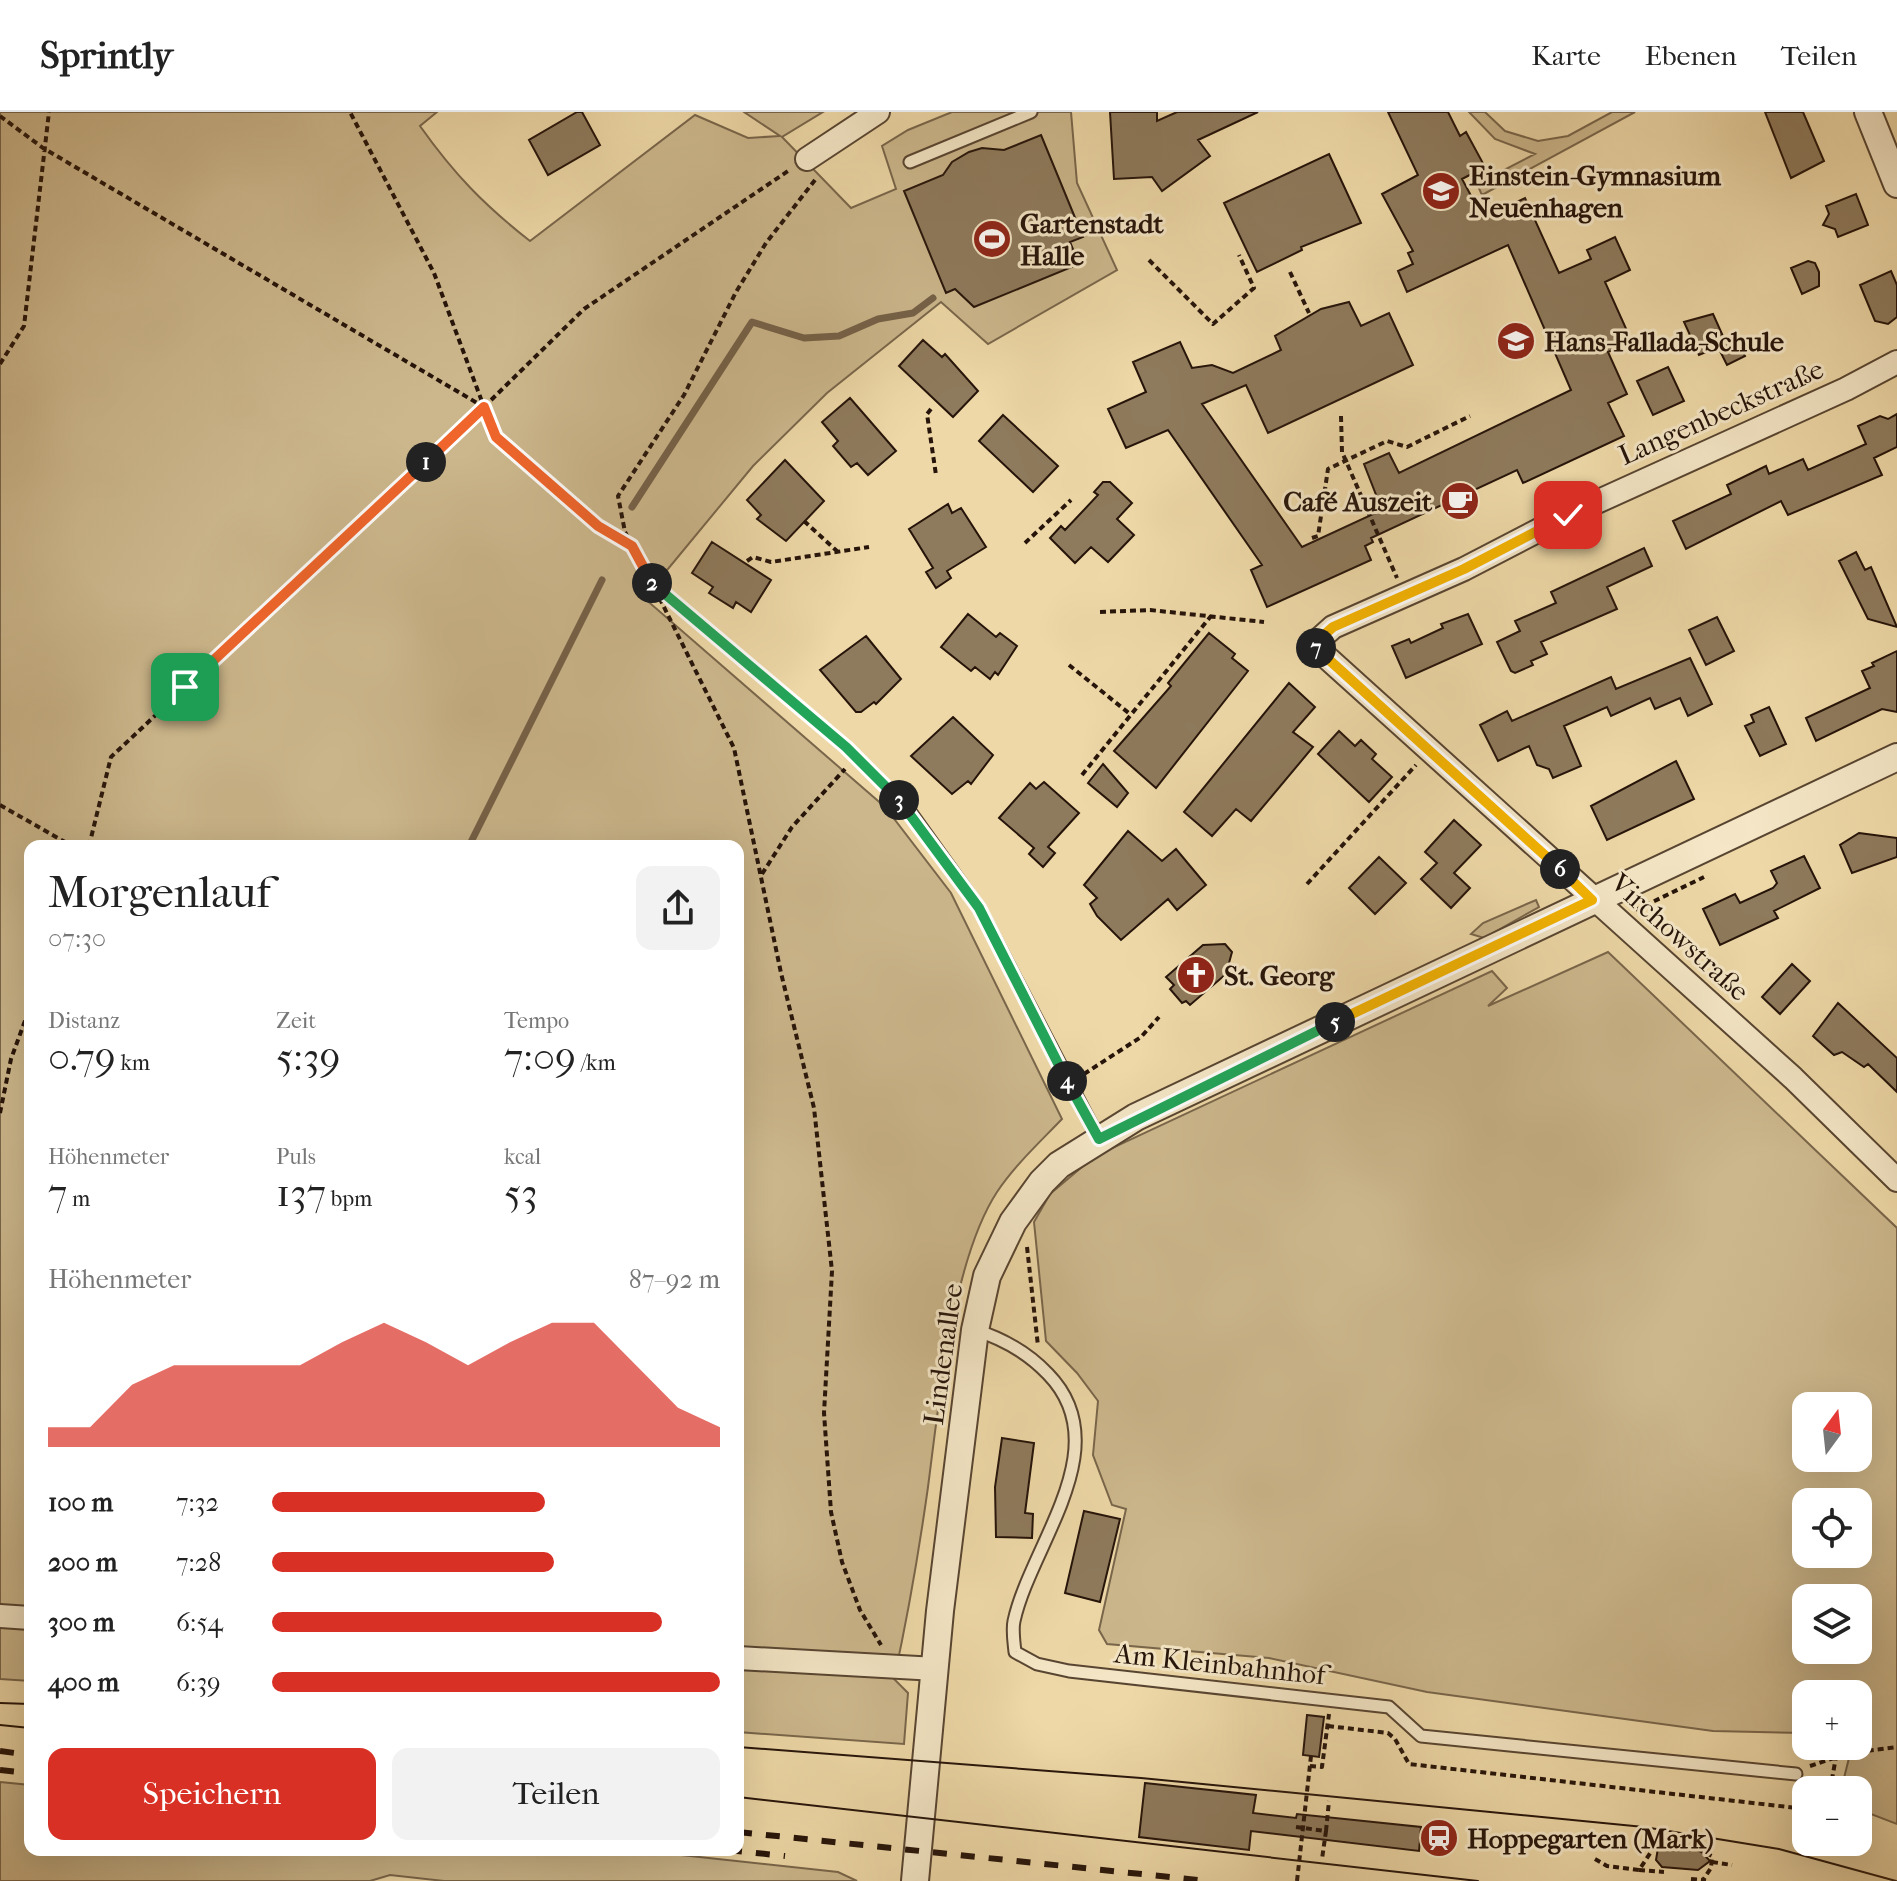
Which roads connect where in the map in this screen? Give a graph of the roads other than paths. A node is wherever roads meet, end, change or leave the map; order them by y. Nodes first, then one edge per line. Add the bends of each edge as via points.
1 (878, 112) edge
2 (1031, 112) edge
3 (1868, 112) edge
4 (807, 159) road end
5 (910, 162) dead end
6 (1897, 184) edge
7 (1897, 362) edge
8 (1313, 645) joint
9 (856, 757) road end
10 (1897, 757) edge
11 (1601, 908) junction
12 (1099, 1139) junction
13 (1897, 1180) edge
14 (975, 1330) junction
15 (0, 1616) edge
16 (24, 1618) edge
17 (744, 1658) edge
18 (936, 1669) junction
19 (1796, 1774) road end
20 (915, 1881) edge

1 - 4 street
2 - 5 lane
3 - 6 street
7 - 8 street, Langenbeckstraße via 1333,627
8 - 11 street, Virchowstraße
9 - 12 lane via 909,810 979,908
10 - 11 street, Lindenallee
11 - 12 street, Lindenallee via 1150,1111
11 - 13 street, Virchowstraße via 1793,1078
12 - 14 street, Lindenallee via 1042,1182 1013,1222 987,1276
14 - 18 street, Lindenallee
14 - 19 lane, Am Kleinbahnhof via 1000,1338 1036,1362 1068,1401 1075,1423 1076,1447 1067,1485 1013,1622 1015,1652 1037,1664 1389,1707 1421,1736
15 - 16 street
17 - 18 street
18 - 20 street, Lindenallee

